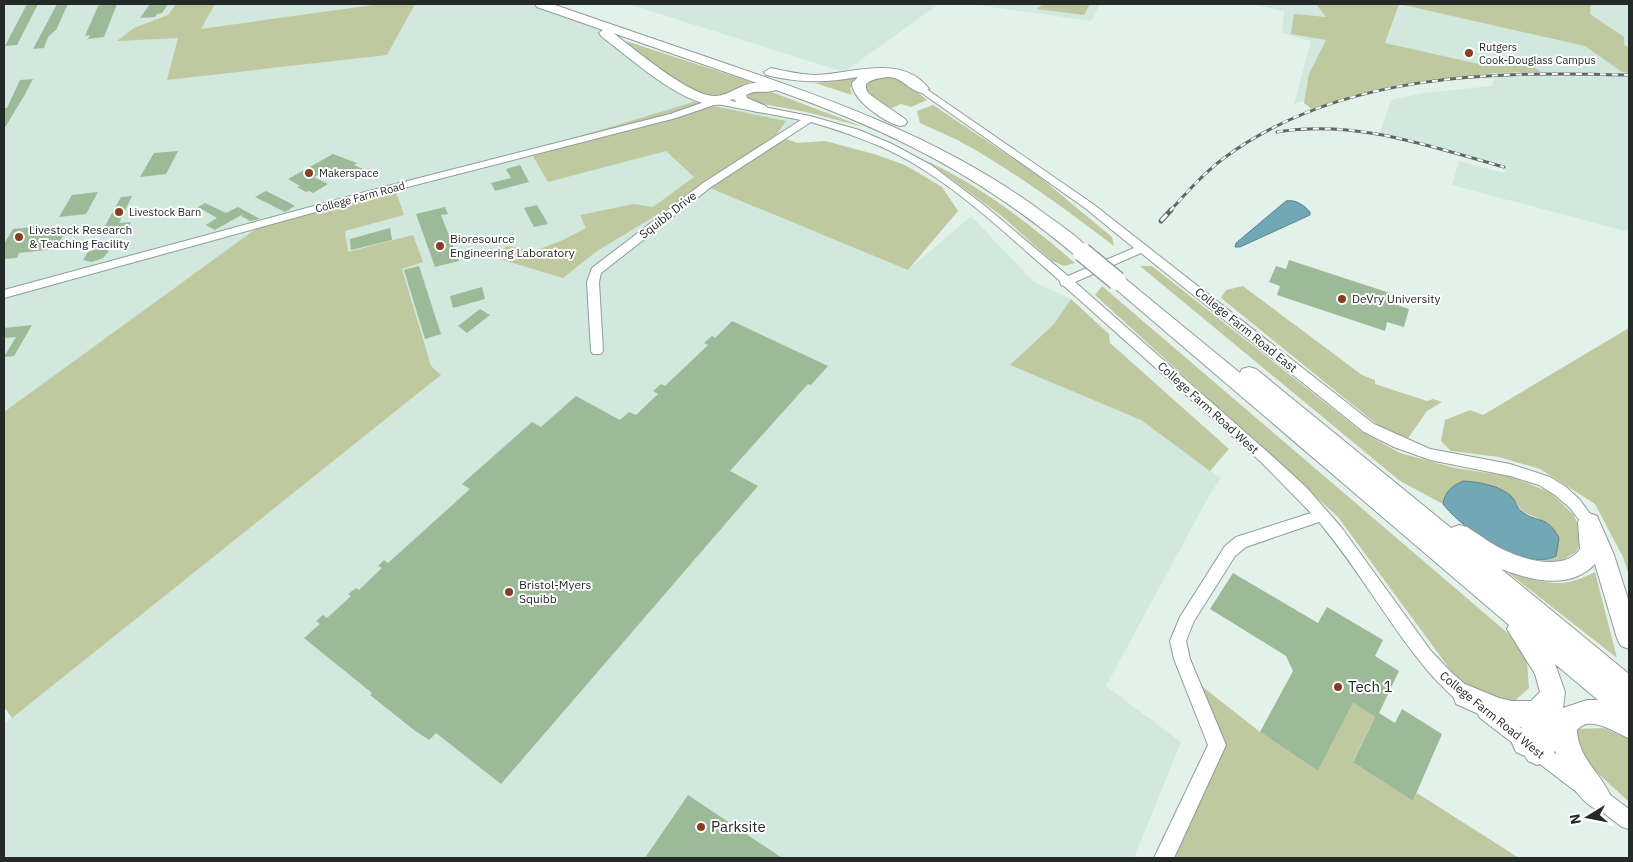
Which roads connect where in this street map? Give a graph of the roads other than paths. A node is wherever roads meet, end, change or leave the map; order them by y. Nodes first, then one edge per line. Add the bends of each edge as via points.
1 (541, 4) edge
2 (559, 6) edge
3 (731, 62) junction
4 (922, 89) junction
5 (742, 90) junction
6 (800, 94) junction
7 (700, 101) junction
8 (716, 101) junction
9 (760, 109) junction
10 (810, 119) junction
11 (906, 126) junction
12 (1143, 248) junction
13 (1089, 250) junction
14 (1124, 278) junction
15 (1065, 282) junction
16 (4, 294) edge
17 (597, 351) dead end
18 (1304, 419) junction
19 (1323, 515) junction
20 (1589, 522) junction
21 (1473, 580) junction
22 (1629, 638) edge
23 (1629, 689) edge
24 (1552, 694) junction
25 (1465, 696) junction
26 (1629, 711) edge
27 (1567, 719) junction
28 (1629, 726) edge
29 (1531, 748) junction
30 (1598, 796) junction
31 (1629, 820) edge
32 (1164, 858) edge

1 - 2 highway
2 - 3 highway
2 - 6 highway
2 - 7 highway via 601,30
3 - 4 highway via 806,79 893,72 909,78
3 - 11 highway via 846,101
4 - 11 highway via 904,78 889,74 872,76 860,84 860,93 865,100
4 - 12 street, College Farm Road East via 1089,206
5 - 6 highway via 761,87
5 - 8 highway
5 - 9 highway via 741,100
6 - 13 highway via 878,124 950,159
7 - 8 highway
7 - 16 street, College Farm Road via 673,116 388,189
8 - 9 street, College Farm Road West
9 - 10 street, College Farm Road West
10 - 15 street, College Farm Road West via 866,137 928,167
10 - 17 street, Squibb Drive via 707,185 596,271 593,282
11 - 13 highway via 964,156 1042,205
12 - 15 street
12 - 20 street, College Farm Road East via 1374,431 1440,458 1532,476 1565,496
13 - 14 highway, bridge
14 - 18 highway
14 - 21 highway
15 - 19 street, College Farm Road West
18 - 20 highway via 1377,470 1453,530 1513,564 1541,571 1573,568 1586,559 1591,550
18 - 23 highway
19 - 25 street, College Farm Road West via 1430,662
19 - 32 street via 1241,542 1230,551 1188,617 1178,641 1182,659 1217,745
20 - 22 highway
21 - 24 highway via 1509,616 1534,649 1549,676
21 - 26 highway
24 - 25 highway via 1543,707 1525,714 1501,711
24 - 29 highway via 1552,709
25 - 29 street, College Farm Road West
27 - 28 highway via 1577,714 1598,713
27 - 29 highway
27 - 30 highway via 1564,732 1568,753
29 - 30 street, College Farm Road West
30 - 31 street, College Farm Road West

